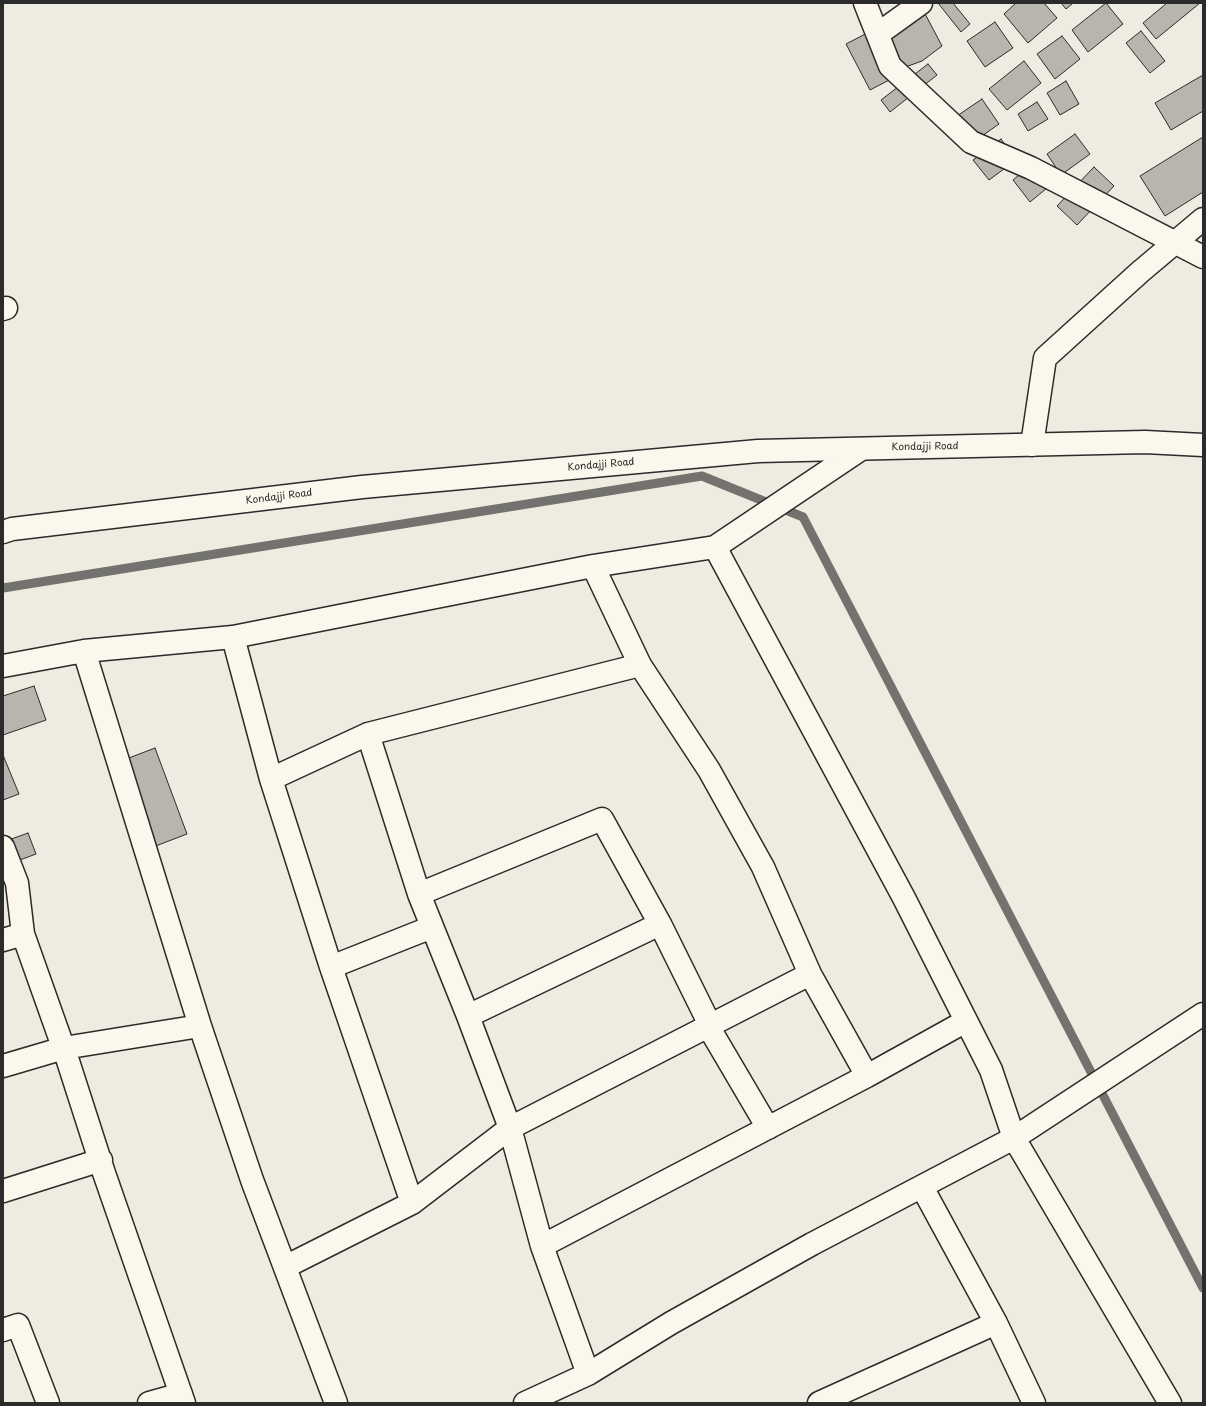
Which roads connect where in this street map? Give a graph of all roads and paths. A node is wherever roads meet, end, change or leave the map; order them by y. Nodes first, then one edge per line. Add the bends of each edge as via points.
1 (865, 3) edge
2 (921, 3) edge
3 (878, 34) junction
4 (1203, 219) edge
5 (1175, 242) junction
6 (1203, 257) edge
7 (1032, 445) junction
8 (1203, 445) edge
9 (861, 449) junction
10 (3, 532) edge
11 (716, 547) junction
12 (593, 566) junction
13 (233, 637) junction
14 (84, 651) junction
15 (640, 665) junction
16 (3, 666) edge
17 (368, 734) junction
18 (271, 779) junction
19 (3, 847) edge
20 (419, 894) junction
21 (660, 924) junction
22 (432, 927) junction
23 (13, 937) edge
24 (330, 967) junction
25 (810, 974) junction
26 (1203, 1014) edge
27 (468, 1016) junction
28 (966, 1021) junction
29 (200, 1026) junction
30 (708, 1026) junction
31 (64, 1048) junction
32 (3, 1066) edge
33 (867, 1076) junction
34 (510, 1128) junction
35 (768, 1128) junction
36 (1014, 1138) junction
37 (100, 1160) junction
38 (922, 1187) junction
39 (3, 1191) edge
40 (412, 1203) junction
41 (542, 1246) junction
42 (284, 1267) junction
43 (996, 1323) junction
44 (3, 1330) edge
45 (588, 1374) junction
46 (183, 1398) edge
47 (48, 1403) edge
48 (149, 1403) edge
49 (336, 1403) edge
50 (525, 1403) edge
51 (819, 1403) edge
52 (1034, 1403) edge
53 (1170, 1403) edge

1 - 3 street
2 - 3 street
3 - 5 street via 890,66 971,142 1031,168
4 - 5 street
5 - 6 street
5 - 7 street via 1045,358
7 - 8 street, Kondajji Road via 1145,442
7 - 9 street, Kondajji Road
9 - 10 street, Kondajji Road via 758,450 362,487
9 - 11 street
11 - 12 street
11 - 28 street via 904,898
12 - 13 street
12 - 15 street
13 - 14 street
13 - 18 street
14 - 16 street
14 - 29 street
15 - 17 street
15 - 25 street via 709,770 763,867
17 - 18 street
17 - 20 street
18 - 24 street
19 - 23 street via 17,883
20 - 21 street via 602,819
20 - 22 street
21 - 27 street
21 - 30 street via 709,1023
22 - 24 street
22 - 27 street
23 - 31 street
24 - 40 street
25 - 30 street
25 - 33 street
26 - 36 street
27 - 34 street
28 - 33 street
28 - 36 street via 991,1070
29 - 31 street
29 - 42 street
30 - 34 street
30 - 35 street
31 - 32 street
31 - 37 street
33 - 35 street
34 - 40 street
34 - 41 street
35 - 41 street
36 - 38 street
36 - 53 street
37 - 39 street
37 - 46 street
38 - 43 street
38 - 45 street via 812,1244 671,1323
40 - 42 street
41 - 45 street
42 - 49 street
43 - 51 street
43 - 52 street
44 - 47 street via 18,1325
45 - 50 street
46 - 48 street

